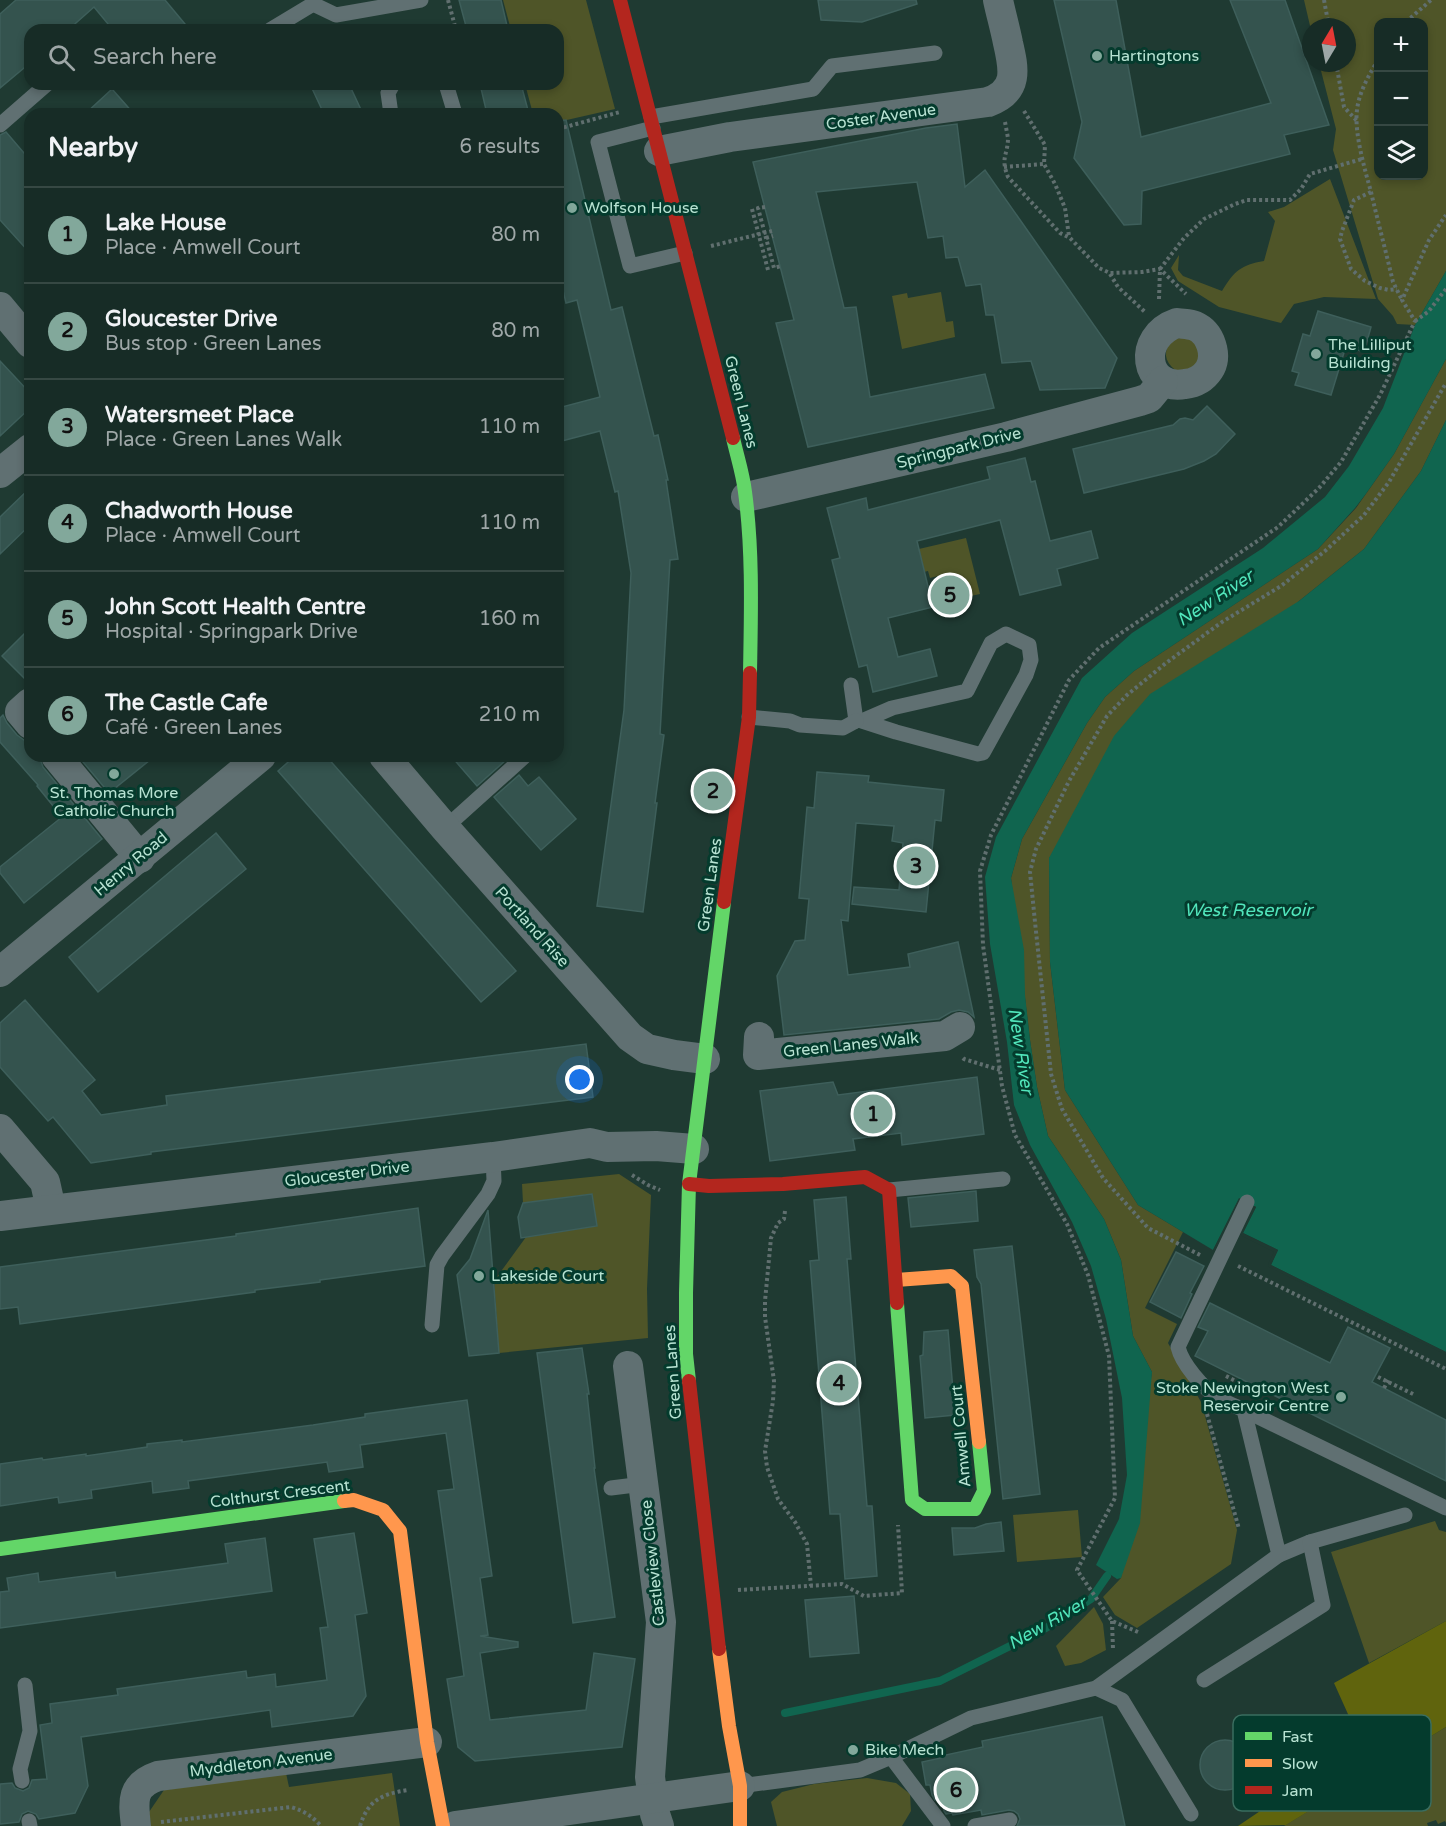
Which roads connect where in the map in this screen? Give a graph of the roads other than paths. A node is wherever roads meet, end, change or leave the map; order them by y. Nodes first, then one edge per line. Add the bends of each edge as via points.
1 (421, 0) edge
2 (620, 0) edge
3 (998, 0) edge
4 (280, 24) edge
5 (935, 53) dead end
6 (40, 90) edge
7 (390, 90) edge
8 (448, 90) edge
9 (390, 108) edge
10 (453, 108) edge
11 (0, 125) edge
12 (654, 132) junction
13 (685, 253) junction
14 (0, 307) edge
15 (24, 336) edge
16 (1163, 381) dead end
17 (24, 454) edge
18 (0, 473) edge
19 (746, 497) junction
20 (851, 686) dead end
21 (940, 697) joint
22 (749, 717) junction
23 (61, 762) edge
24 (254, 762) edge
25 (389, 762) edge
26 (518, 762) edge
27 (445, 828) junction
28 (140, 858) junction
29 (0, 972) edge
30 (953, 1032) road end
31 (759, 1037) dead end
32 (705, 1059) junction
33 (0, 1129) edge
34 (694, 1149) junction
35 (493, 1157) junction
36 (1003, 1179) dead end
37 (689, 1184) junction
38 (889, 1190) junction
39 (1247, 1202) dead end
40 (51, 1209) junction
41 (0, 1216) edge
42 (896, 1280) junction
43 (432, 1325) dead end
44 (628, 1366) dead end
45 (1244, 1410) junction
46 (644, 1484) junction
47 (611, 1488) dead end
48 (1446, 1508) edge
49 (1405, 1515) dead end
50 (1310, 1542) junction
51 (0, 1549) edge
52 (1279, 1555) junction
53 (1204, 1680) dead end
54 (26, 1685) dead end
55 (1096, 1688) junction
56 (427, 1742) junction
57 (891, 1757) junction
58 (22, 1781) dead end
59 (745, 1796) junction
60 (652, 1797) junction
61 (1191, 1815) dead end
62 (1010, 1820) dead end
63 (136, 1826) edge
64 (443, 1826) edge
65 (455, 1826) edge
66 (659, 1826) edge
67 (740, 1826) edge
68 (943, 1826) edge
69 (975, 1826) edge

1 - 4 lane via 336,15 313,4
2 - 12 main road, Green Lanes
3 - 12 street, Coster Avenue via 1014,68 1008,88 1011,104 988,102 730,137
5 - 12 lane via 832,66 813,89
6 - 11 lane
7 - 9 lane
8 - 10 lane
12 - 13 main road, Green Lanes
12 - 13 lane via 598,142 630,266
13 - 19 main road, Green Lanes
14 - 15 street
16 - 19 street, Springpark Drive via 1149,398 1140,401 1006,437
17 - 18 street
19 - 22 main road, Green Lanes via 752,619
20 - 22 lane via 856,721 843,728
21 - 21 lane via 967,691 991,643 1006,634 1029,645 1031,660 1026,675 983,753 862,721 892,708
22 - 32 main road, Green Lanes
23 - 28 street
24 - 28 street, Henry Road
25 - 27 street, Portland Rise
26 - 27 lane
27 - 32 street, Portland Rise via 630,1037 647,1049
28 - 29 street, Henry Road
30 - 31 street, Green Lanes Walk via 758,1055
32 - 34 main road, Green Lanes
33 - 40 street via 45,1182
34 - 35 street, Gloucester Drive via 607,1147 590,1143
34 - 37 main road, Green Lanes
35 - 40 street, Gloucester Drive
35 - 43 lane via 494,1181 488,1194 437,1265
36 - 38 lane
37 - 38 main road via 783,1184 865,1177
37 - 59 main road, Green Lanes via 686,1354 719,1653 729,1726
38 - 42 main road, Amwell Court
39 - 45 lane via 1178,1347 1192,1373 1216,1396
40 - 41 street, Gloucester Drive
42 - 42 main road, Amwell Court via 912,1500 925,1509 975,1509 984,1491 962,1286 951,1276
44 - 46 street, Castleview Close
45 - 48 lane
45 - 52 lane
46 - 47 lane
46 - 60 street, Castleview Close via 662,1622 650,1777
49 - 50 lane
50 - 52 lane
50 - 53 lane via 1323,1605
51 - 56 main road, Colthurst Crescent via 354,1500 383,1510 400,1531
52 - 55 lane
54 - 58 lane via 30,1731 20,1769
55 - 57 lane via 971,1718
55 - 61 lane via 1122,1700
56 - 63 street, Myddleton Avenue via 158,1776 138,1788 134,1798
56 - 64 main road, Colthurst Crescent
57 - 59 lane via 860,1770
57 - 68 lane
59 - 60 street
59 - 67 main road, Green Lanes
60 - 65 street
60 - 66 street, Castleview Close
62 - 69 lane

